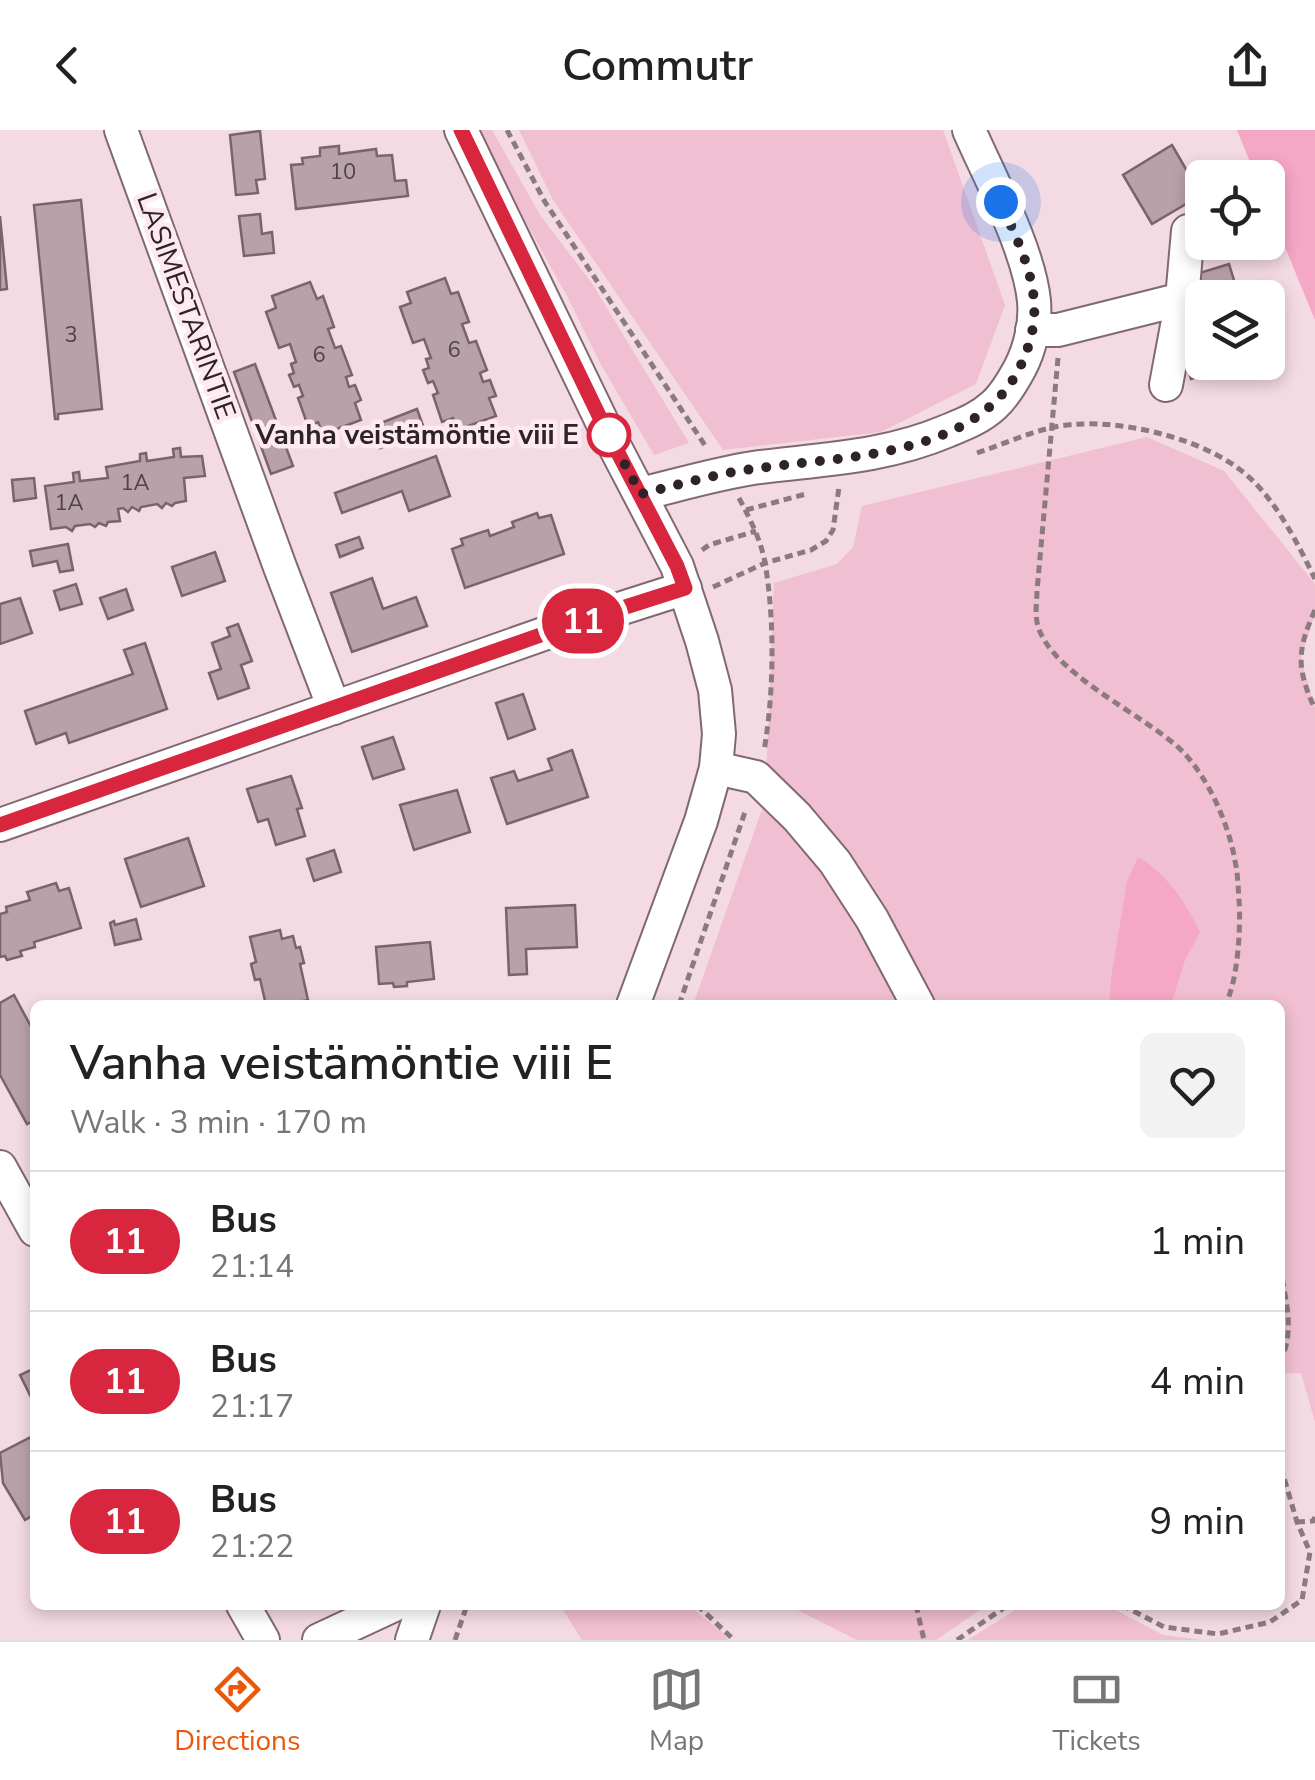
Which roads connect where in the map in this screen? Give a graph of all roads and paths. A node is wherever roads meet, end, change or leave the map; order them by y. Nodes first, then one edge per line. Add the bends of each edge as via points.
1 (122, 130) edge
2 (462, 130) edge
3 (507, 130) edge
4 (969, 130) edge
5 (1185, 260) edge
6 (1182, 299) junction
7 (1032, 330) junction
8 (1166, 385) dead end
9 (839, 459) junction
10 (727, 473) junction
11 (641, 494) junction
12 (746, 510) dead end
13 (756, 531) dead end
14 (1315, 579) edge
15 (684, 584) junction
16 (1315, 610) edge
17 (334, 708) junction
18 (1315, 709) edge
19 (716, 768) junction
20 (0, 825) edge
21 (635, 1000) edge
22 (915, 1000) edge
23 (1227, 1000) edge
24 (0, 1167) edge
25 (30, 1221) edge
26 (1285, 1298) edge
27 (1285, 1348) edge
28 (1285, 1480) edge
29 (1315, 1517) edge
30 (1298, 1522) junction
31 (247, 1610) edge
32 (383, 1610) edge
33 (422, 1610) edge
34 (465, 1610) edge
35 (702, 1610) edge
36 (917, 1610) edge
37 (1001, 1610) edge
38 (1132, 1610) edge
39 (263, 1640) edge
40 (319, 1640) edge
41 (412, 1640) edge
42 (455, 1640) edge
43 (734, 1640) edge
44 (924, 1640) edge
45 (957, 1640) edge

1 - 17 street, LASIMESTARINTIE
2 - 11 street
3 - 10 path via 545,202
4 - 7 street via 1030,278
5 - 6 street
6 - 7 street via 1058,330
6 - 8 street
7 - 9 street via 1012,382 977,419 888,452
9 - 10 street
9 - 15 path via 838,512 826,541
10 - 11 street
10 - 12 path
11 - 15 street
13 - 15 path via 710,545
14 - 23 path via 1280,516 1236,466 1138,426 1051,428 1037,623 1061,661 1174,744 1202,778 1236,861 1240,912
15 - 17 street
15 - 19 street via 715,690
16 - 18 path via 1301,658
17 - 20 street
19 - 21 street
19 - 22 street via 756,777 797,817 872,919
24 - 25 street
26 - 27 path
28 - 30 path
29 - 30 path
30 - 38 path via 1310,1552 1302,1600 1270,1622 1218,1634 1164,1627
31 - 39 street
32 - 40 street
33 - 41 street
34 - 42 path
35 - 43 path
36 - 44 path
37 - 45 path

